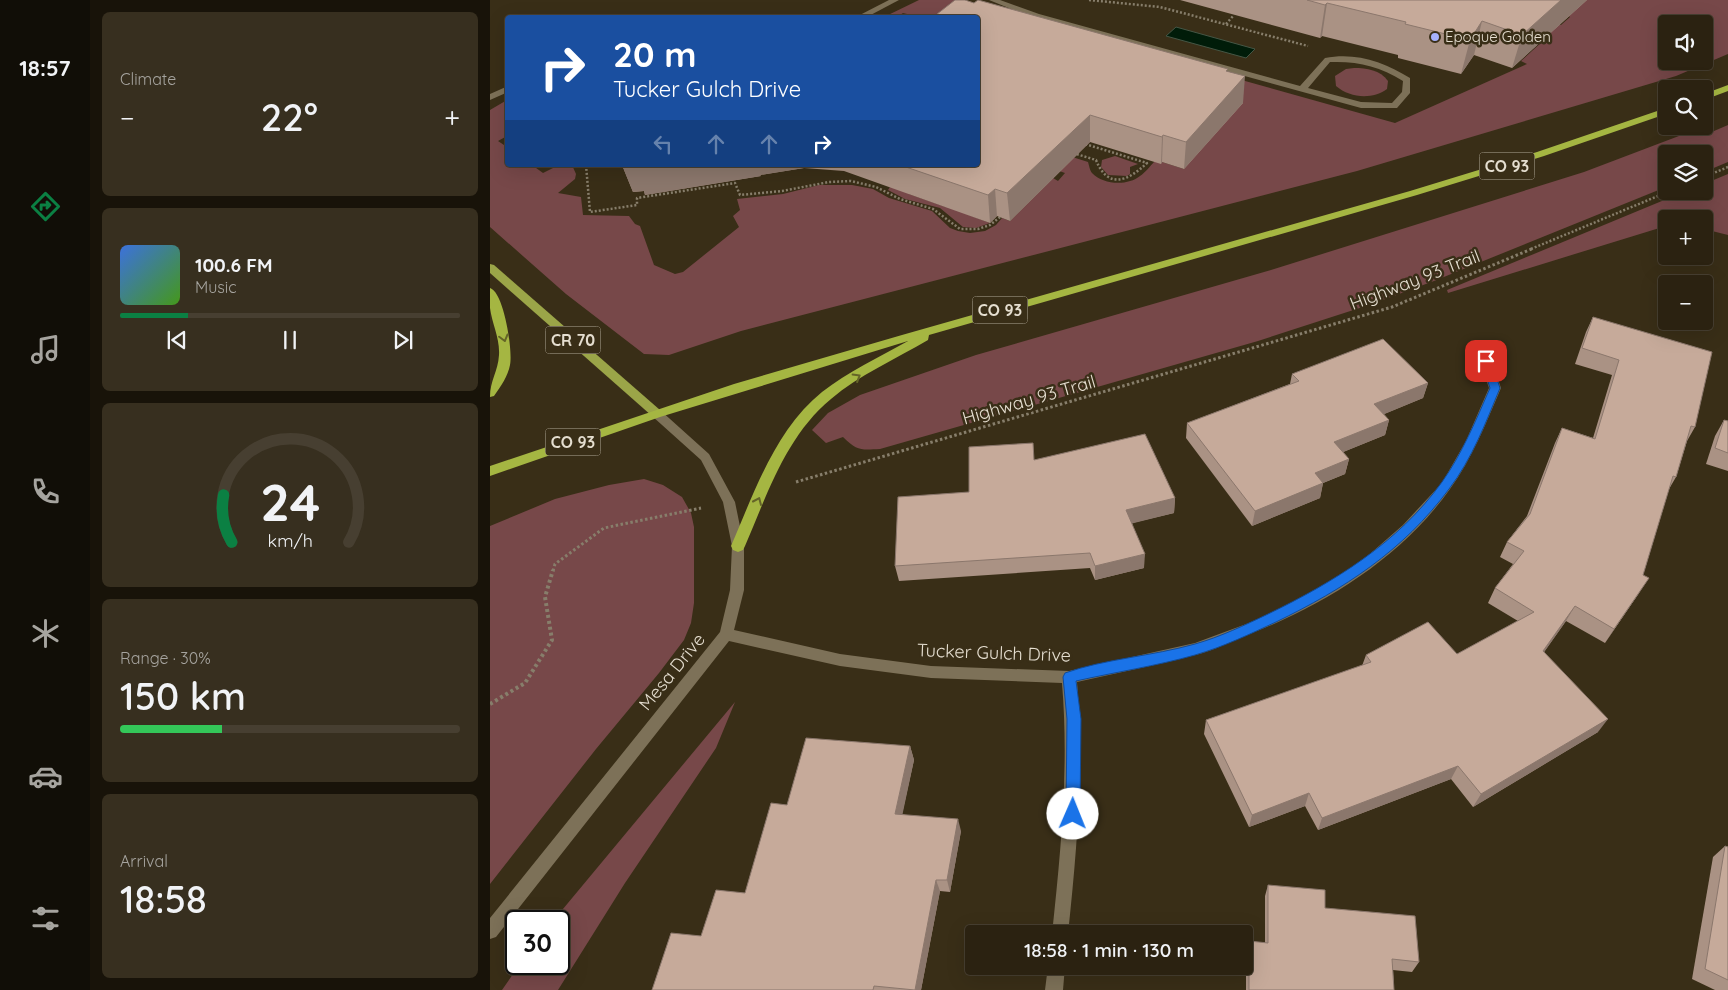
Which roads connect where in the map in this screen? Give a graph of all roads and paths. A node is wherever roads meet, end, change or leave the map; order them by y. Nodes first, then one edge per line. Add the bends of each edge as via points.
1 (895, 0) edge
2 (994, 0) edge
3 (1089, 0) edge
4 (864, 15) edge
5 (1234, 15) dead end
6 (1226, 24) junction
7 (1310, 47) dead end
8 (1728, 77) edge
9 (1303, 88) junction
10 (1728, 88) edge
11 (505, 90) edge
12 (1713, 90) edge
13 (1713, 93) edge
14 (490, 97) edge
15 (1658, 113) edge
16 (1078, 142) edge
17 (1069, 152) edge
18 (586, 167) edge
19 (1728, 167) edge
20 (1713, 173) edge
21 (1658, 196) edge
22 (1000, 217) edge
23 (490, 267) edge
24 (490, 292) edge
25 (941, 327) junction
26 (1481, 347) dead end
27 (490, 393) edge
28 (656, 413) junction
29 (490, 470) edge
30 (762, 492) junction
31 (729, 502) junction
32 (738, 546) junction
33 (726, 634) junction
34 (1069, 677) junction
35 (490, 704) edge
36 (1061, 925) edge
37 (490, 930) edge
38 (1055, 975) edge
39 (1054, 990) edge

1 - 4 street
2 - 9 street via 1036,16
3 - 6 path via 1160,7
5 - 6 path
6 - 7 path
8 - 12 highway
9 - 9 street via 1362,105 1394,106 1406,93 1407,80 1386,66 1351,58 1328,60
10 - 13 highway
11 - 14 street
15 - 25 highway, CO 93 via 1513,164 1346,214
16 - 17 path via 1147,164 1122,180 1106,178 1099,172 1096,160
18 - 22 path via 590,212 637,205 638,198 735,183 740,194 781,191 821,181 856,181 939,212 962,229 982,229
19 - 20 path
21 - 30 path, Highway 93 Trail via 1392,307
23 - 28 main road, CR 70
24 -> 27 highway via 507,355
25 - 28 highway, CO 93
30 -> 25 highway via 801,423 826,397
26 - 34 street, Tucker Gulch Drive via 1495,388 1472,442 1446,486 1408,529 1368,564 1318,596 1196,649
28 - 29 highway, CO 93
28 - 31 street, Mesa Drive via 705,457
32 -> 30 highway
31 - 32 street, Mesa Drive
31 - 35 path via 604,528 555,564 545,598 552,640 525,683
32 - 33 street, Mesa Drive via 737,590
33 - 34 street, Tucker Gulch Drive via 840,660 931,672
33 - 37 street, Mesa Drive
34 - 36 street via 1074,719 1073,814
38 - 39 street

